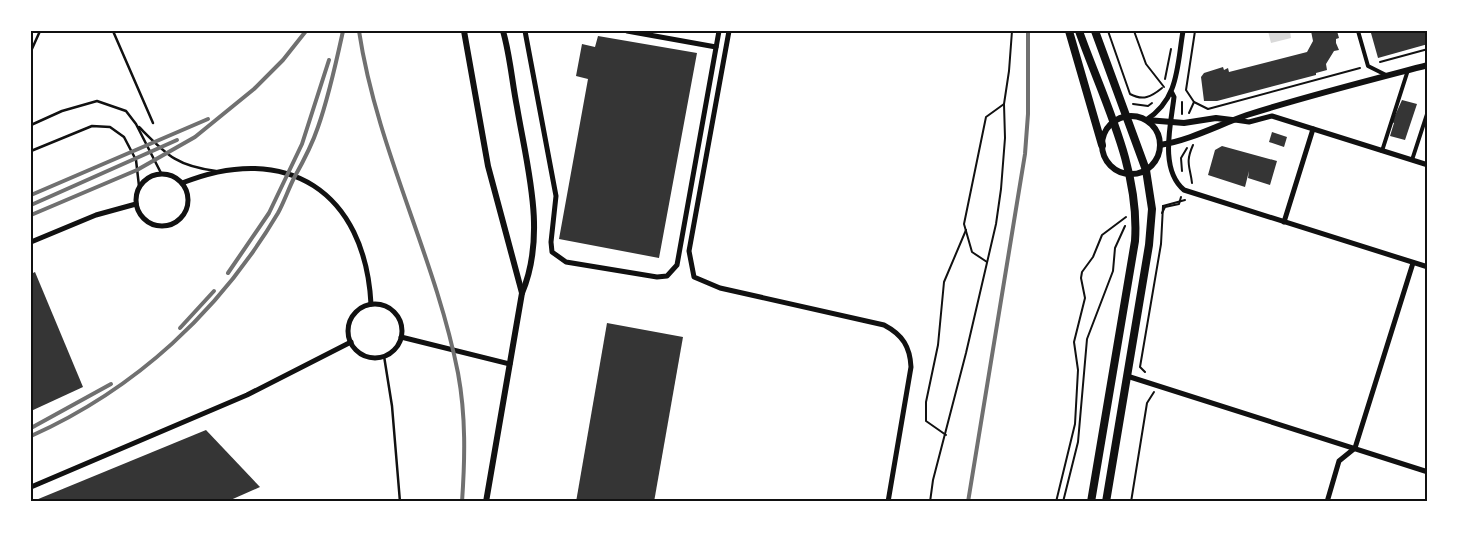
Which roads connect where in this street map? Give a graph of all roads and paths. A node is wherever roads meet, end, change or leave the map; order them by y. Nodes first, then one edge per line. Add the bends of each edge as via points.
1 (40, 31) edge
2 (113, 31) edge
3 (464, 31) edge
4 (503, 31) edge
5 (525, 31) edge
6 (627, 31) edge
7 (719, 31) edge
8 (729, 31) edge
9 (1012, 31) edge
10 (1069, 31) edge
11 (1079, 31) edge
12 (1096, 31) edge
13 (1108, 31) edge
14 (1134, 31) edge
15 (1183, 31) edge
16 (1195, 31) edge
17 (1358, 31) edge
18 (1172, 40) dead end
19 (716, 47) junction
20 (1428, 49) edge
21 (31, 51) edge
22 (1428, 65) edge
23 (1368, 66) junction
24 (1408, 70) junction
25 (1386, 75) junction
26 (1164, 87) junction
27 (1172, 93) junction
28 (1194, 102) junction
29 (1004, 104) junction
30 (1428, 111) edge
31 (1189, 113) dead end
32 (1126, 116) junction
33 (1146, 120) junction
34 (1232, 120) junction
35 (1171, 122) junction
36 (153, 123) dead end
37 (1112, 123) junction
38 (136, 124) junction
39 (31, 125) edge
40 (1313, 129) junction
41 (1194, 143) dead end
42 (1169, 144) junction
43 (1102, 145) junction
44 (1160, 145) junction
45 (31, 151) edge
46 (1382, 151) junction
47 (1169, 154) junction
48 (1412, 160) junction
49 (1428, 165) edge
50 (1146, 170) junction
51 (218, 171) junction
52 (161, 173) junction
53 (1130, 174) junction
54 (182, 183) junction
55 (139, 186) junction
56 (1192, 187) dead end
57 (1182, 194) dead end
58 (1189, 196) dead end
59 (1180, 201) junction
60 (136, 204) junction
61 (1163, 206) junction
62 (1158, 207) dead end
63 (1163, 212) junction
64 (1158, 214) dead end
65 (1129, 215) dead end
66 (1284, 222) junction
67 (1130, 223) dead end
68 (966, 230) junction
69 (31, 242) edge
70 (987, 262) junction
71 (1413, 263) junction
72 (1428, 267) edge
73 (522, 293) junction
74 (371, 304) junction
75 (401, 337) junction
76 (350, 342) junction
77 (384, 356) junction
78 (510, 364) junction
79 (1127, 376) junction
80 (1156, 385) junction
81 (946, 435) junction
82 (1355, 448) junction
83 (1428, 472) edge
84 (31, 487) edge
85 (400, 502) edge
86 (486, 502) edge
87 (888, 502) edge
88 (930, 502) edge
89 (1056, 502) edge
90 (1063, 502) edge
91 (1091, 502) edge
92 (1106, 502) edge
93 (1131, 502) edge
94 (1326, 502) edge

1 - 21 lane
2 - 36 lane
3 - 73 street via 488,166
4 - 73 street via 533,208 532,263
5 - 19 street via 556,196 552,252 556,258 566,262 657,277 667,276 677,265
6 - 19 street
7 - 19 street
8 - 87 street via 689,251 694,277 720,288 884,325 905,341 911,367
9 - 29 path
10 - 43 main road
11 - 37 main road
12 - 32 main road
13 - 26 path via 1130,94 1139,99 1148,98
14 - 26 path via 1146,64
15 - 27 street
16 - 28 path via 1186,90
17 - 23 street
18 - 26 path
20 - 23 path
22 - 24 street
23 - 25 street
23 - 28 path via 1208,109
24 - 25 street
24 - 46 street
25 - 34 street
27 - 33 street via 1162,107
27 - 35 street
28 - 31 path
29 - 68 path via 986,117 964,224
29 - 70 path via 1001,189
30 - 48 street
32 - 33 street
32 - 37 street
32 - 50 main road
33 - 35 street
33 - 44 street via 1157,130
34 - 35 street via 1216,118
34 - 40 street via 1248,122 1272,116
34 - 42 street via 1219,128
35 - 42 street
37 - 43 street via 1104,133
37 - 53 main road
38 - 39 lane via 126,111 97,101 62,111
38 - 51 lane via 178,163
38 - 52 lane
40 - 46 street
40 - 66 street
41 - 56 path via 1187,165
42 - 44 street
42 - 47 street
43 - 53 street via 1111,166
44 - 47 street
44 - 50 street via 1153,164
45 - 55 lane via 92,126 110,127 124,137 136,160
46 - 48 street
47 - 66 street via 1174,178 1184,190
48 - 49 street
50 - 53 street
50 - 79 main road via 1152,226
51 - 54 street
51 - 74 street via 268,168 295,177 327,196 340,209 360,244 366,262
52 - 54 street via 169,174
52 - 55 street via 145,179
53 - 91 main road via 1135,241
54 - 60 street via 187,191 187,208 183,216 168,225 151,224 138,212
55 - 60 street
57 - 59 path
58 - 59 path via 1188,200
59 - 61 path
59 - 63 path via 1165,207
60 - 69 street via 96,215
61 - 62 path
61 - 63 path
63 - 64 path
63 - 80 path via 1161,244 1140,367 1156,378
65 - 89 path via 1102,235 1093,257 1082,272 1085,298 1074,342 1078,370 1075,424
66 - 71 street
67 - 90 path via 1123,228 1115,248 1113,271 1087,339 1078,442
68 - 70 path via 972,252
68 - 81 path via 944,282 938,345 926,402 926,421
70 - 81 path
71 - 72 street
71 - 82 street
73 - 78 street
74 - 75 street via 380,304 395,312 400,319
74 - 76 street via 363,306 351,318 348,326
75 - 77 street via 398,345
75 - 78 street
76 - 77 street via 361,354 376,358
76 - 84 street via 247,395
77 - 85 lane via 392,406
78 - 86 street
79 - 80 street
79 - 92 main road
80 - 82 street
80 - 93 path via 1147,403
81 - 88 path
82 - 83 street
82 - 94 street via 1339,461

